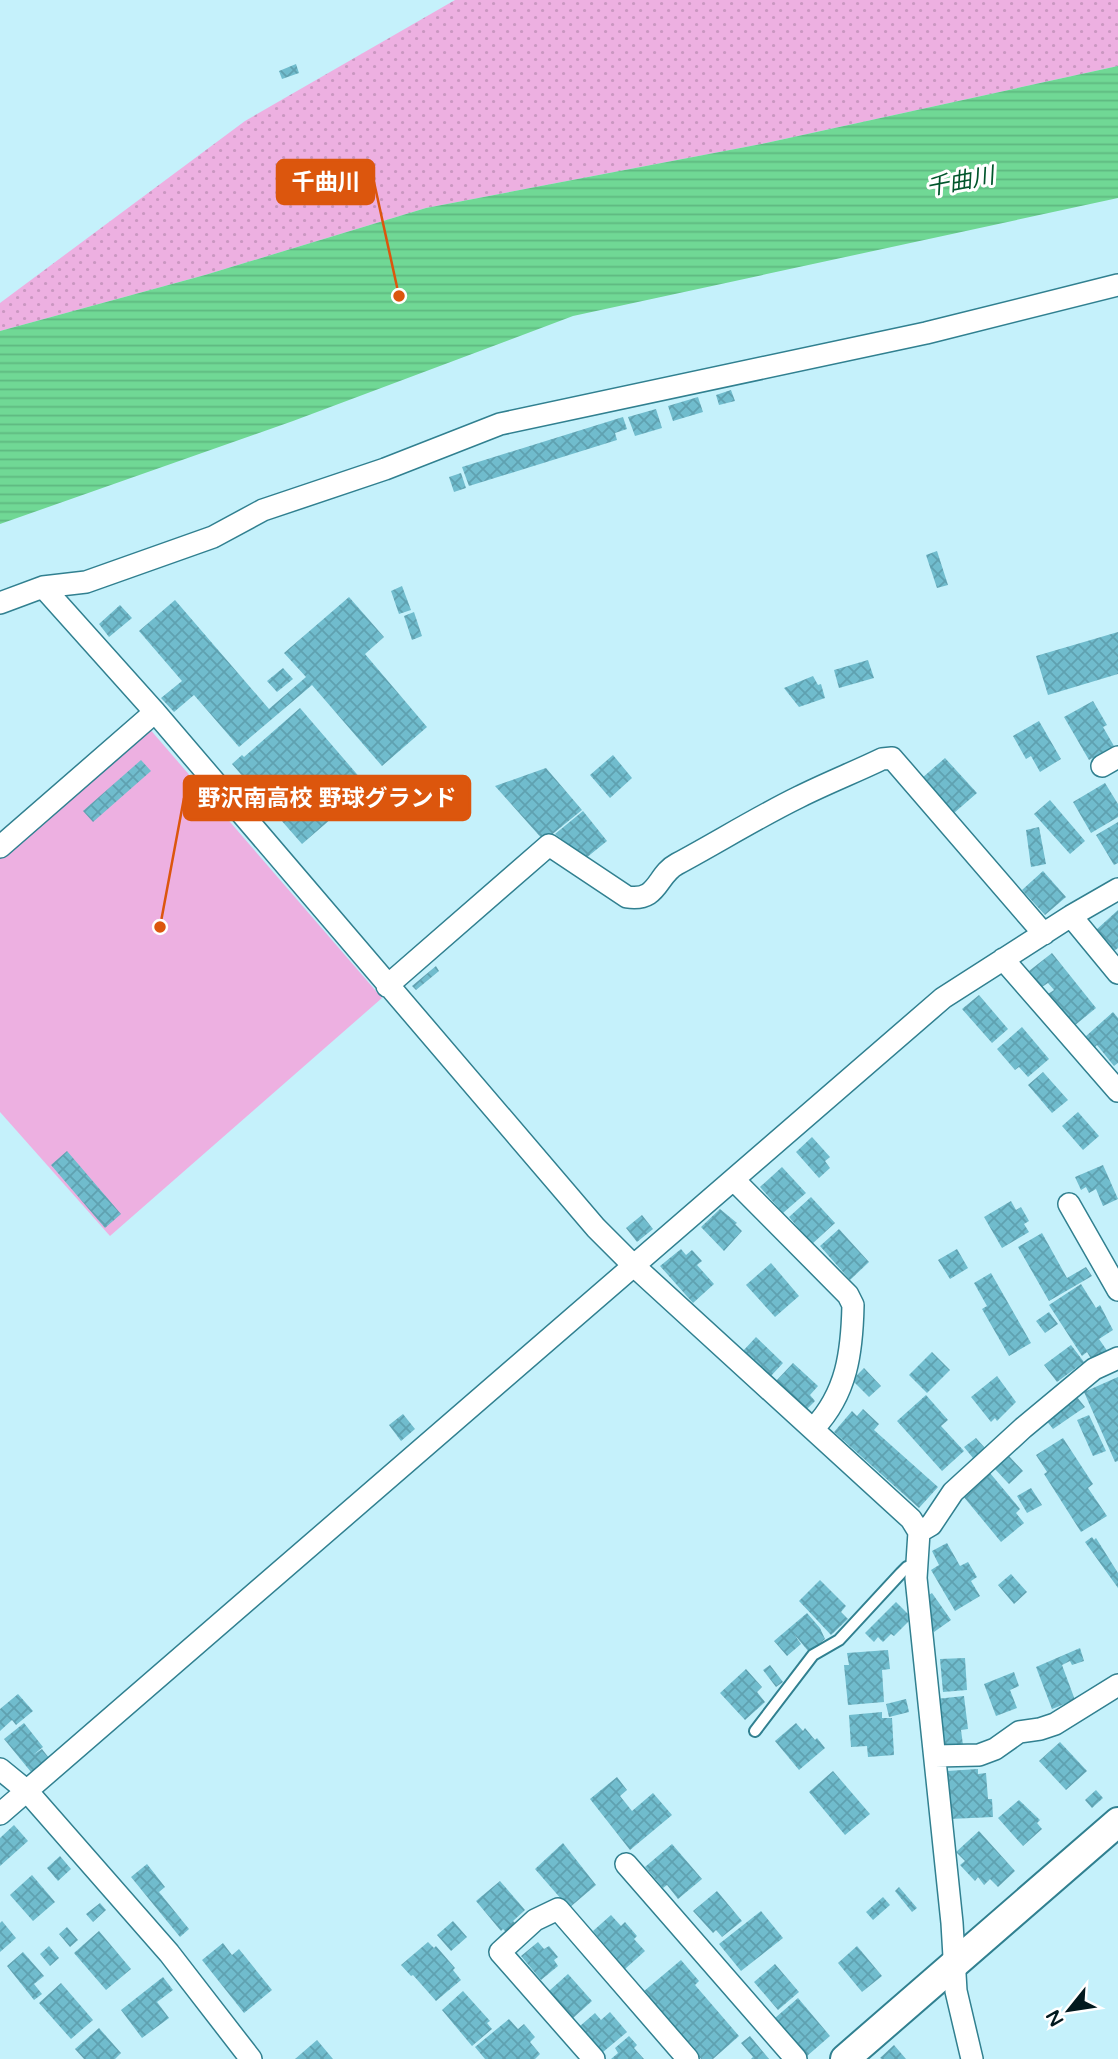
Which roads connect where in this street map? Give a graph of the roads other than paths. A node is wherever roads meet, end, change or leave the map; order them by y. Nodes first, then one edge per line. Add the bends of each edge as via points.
1 (1118, 285) edge
2 (43, 587) junction
3 (0, 603) edge
4 (155, 712) junction
5 (0, 847) edge
6 (1118, 889) edge
7 (1071, 916) junction
8 (1044, 934) junction
9 (1003, 959) junction
10 (1118, 973) edge
11 (387, 986) junction
12 (1118, 1091) edge
13 (734, 1180) junction
14 (1069, 1204) dead end
15 (633, 1265) junction
16 (1118, 1290) edge
17 (1118, 1358) edge
18 (814, 1428) junction
19 (919, 1532) junction
20 (917, 1564) junction
21 (1118, 1685) edge
22 (755, 1731) dead end
23 (934, 1756) junction
24 (0, 1769) edge
25 (27, 1791) junction
26 (0, 1814) edge
27 (1118, 1822) edge
28 (626, 1864) dead end
29 (955, 1965) junction
30 (251, 2059) edge
31 (594, 2059) edge
32 (688, 2059) edge
33 (796, 2059) edge
34 (845, 2059) edge
35 (972, 2059) edge

1 - 2 street via 926,333 500,424 263,510 188,546 86,582
2 - 3 street
2 - 4 street
4 - 5 street
4 - 11 street
6 - 7 street
7 - 8 street
7 - 10 street
8 - 9 street
8 - 11 street via 892,758 798,797 674,866 645,896 627,897 549,845
9 - 12 street
9 - 13 street via 943,998
11 - 15 street
13 - 15 street
13 - 18 street via 853,1305 845,1380
14 - 16 street
15 - 18 street
15 - 25 street
17 - 19 street via 1094,1369 1023,1428 953,1492 931,1525
18 - 19 street via 911,1519
19 - 20 street
20 - 22 lane via 907,1567 839,1640 813,1655
20 - 23 street
21 - 23 street via 1055,1724 1019,1732 995,1749 979,1755
23 - 29 street
24 - 25 street
25 - 26 street
25 - 30 street via 169,1953
27 - 29 street
28 - 33 street
29 - 34 street
29 - 35 street via 956,1991
31 - 32 street via 500,1952 534,1920 558,1909

